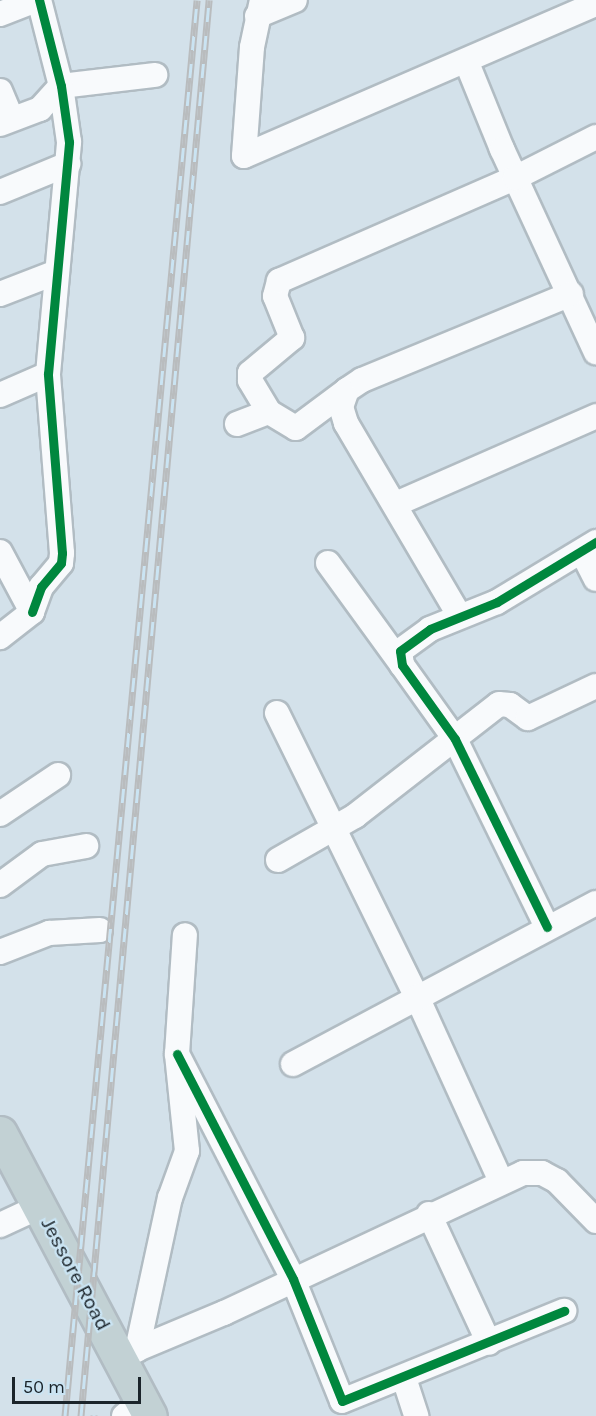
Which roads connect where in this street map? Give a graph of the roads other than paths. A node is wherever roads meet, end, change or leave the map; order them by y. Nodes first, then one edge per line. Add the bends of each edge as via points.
1 (38, 0) edge
2 (295, 0) edge
3 (596, 4) edge
4 (259, 8) edge
5 (0, 14) edge
6 (467, 63) junction
7 (154, 75) dead end
8 (61, 86) junction
9 (0, 91) edge
10 (6, 122) edge
11 (596, 137) edge
12 (68, 164) junction
13 (515, 178) junction
14 (0, 192) edge
15 (57, 272) junction
16 (0, 294) edge
17 (571, 294) junction
18 (596, 352) edge
19 (48, 374) junction
20 (347, 390) junction
21 (0, 395) edge
22 (269, 412) junction
23 (596, 416) edge
24 (237, 423) dead end
25 (396, 504) junction
26 (589, 547) edge
27 (0, 552) edge
28 (328, 563) dead end
29 (596, 579) edge
30 (32, 612) junction
31 (459, 615) junction
32 (0, 637) edge
33 (402, 664) junction
34 (596, 686) edge
35 (277, 713) dead end
36 (455, 739) junction
37 (58, 775) dead end
38 (0, 814) edge
39 (333, 830) junction
40 (86, 846) dead end
41 (278, 860) dead end
42 (0, 885) edge
43 (596, 903) edge
44 (548, 927) junction
45 (100, 930) dead end
46 (185, 934) dead end
47 (0, 952) edge
48 (417, 997) junction
49 (177, 1054) junction
50 (293, 1064) dead end
51 (0, 1133) edge
52 (501, 1181) junction
53 (41, 1206) junction
54 (429, 1215) junction
55 (596, 1221) edge
56 (0, 1225) edge
57 (293, 1280) junction
58 (564, 1311) dead end
59 (489, 1343) junction
60 (129, 1353) junction
61 (404, 1378) junction
62 (139, 1411) edge
63 (416, 1416) edge

1 - 5 street
1 - 8 street
2 - 4 street
3 - 6 street
4 - 6 street via 244,156
6 - 13 street
7 - 8 street
8 - 10 street via 40,110
8 - 12 street
9 - 10 street
11 - 13 street
12 - 14 street
12 - 15 street
13 - 17 street
13 - 22 street via 279,281 274,296 292,338 250,373 250,380
15 - 16 street
15 - 19 street
17 - 18 street
17 - 20 street via 362,380
19 - 21 street
19 - 30 street via 62,553 56,571 41,587
20 - 22 street via 296,428
20 - 25 street via 341,407 346,423
22 - 24 street
23 - 25 street
25 - 31 street
26 - 29 street
26 - 31 street via 497,602
27 - 30 street
28 - 33 street
30 - 32 street
31 - 33 street via 400,651
33 - 36 street
34 - 36 street via 528,718 510,705 499,704
35 - 39 street
36 - 39 street
36 - 44 street
37 - 38 street
39 - 41 street
39 - 48 street
40 - 42 street via 42,854
43 - 44 street
44 - 48 street
45 - 47 street via 49,933
46 - 49 street
48 - 50 street
48 - 52 street
49 - 57 street
49 - 60 street via 187,1150 170,1198
51 - 53 highway, Jessore Road
52 - 54 street
52 - 55 street via 523,1173 542,1173 556,1181
53 - 56 street
53 - 60 highway, Jessore Road via 77,1284
54 - 57 street
54 - 59 street
57 - 60 street
57 - 61 street via 342,1401
58 - 59 street
59 - 61 street
60 - 62 highway, Jessore Road
61 - 63 street

